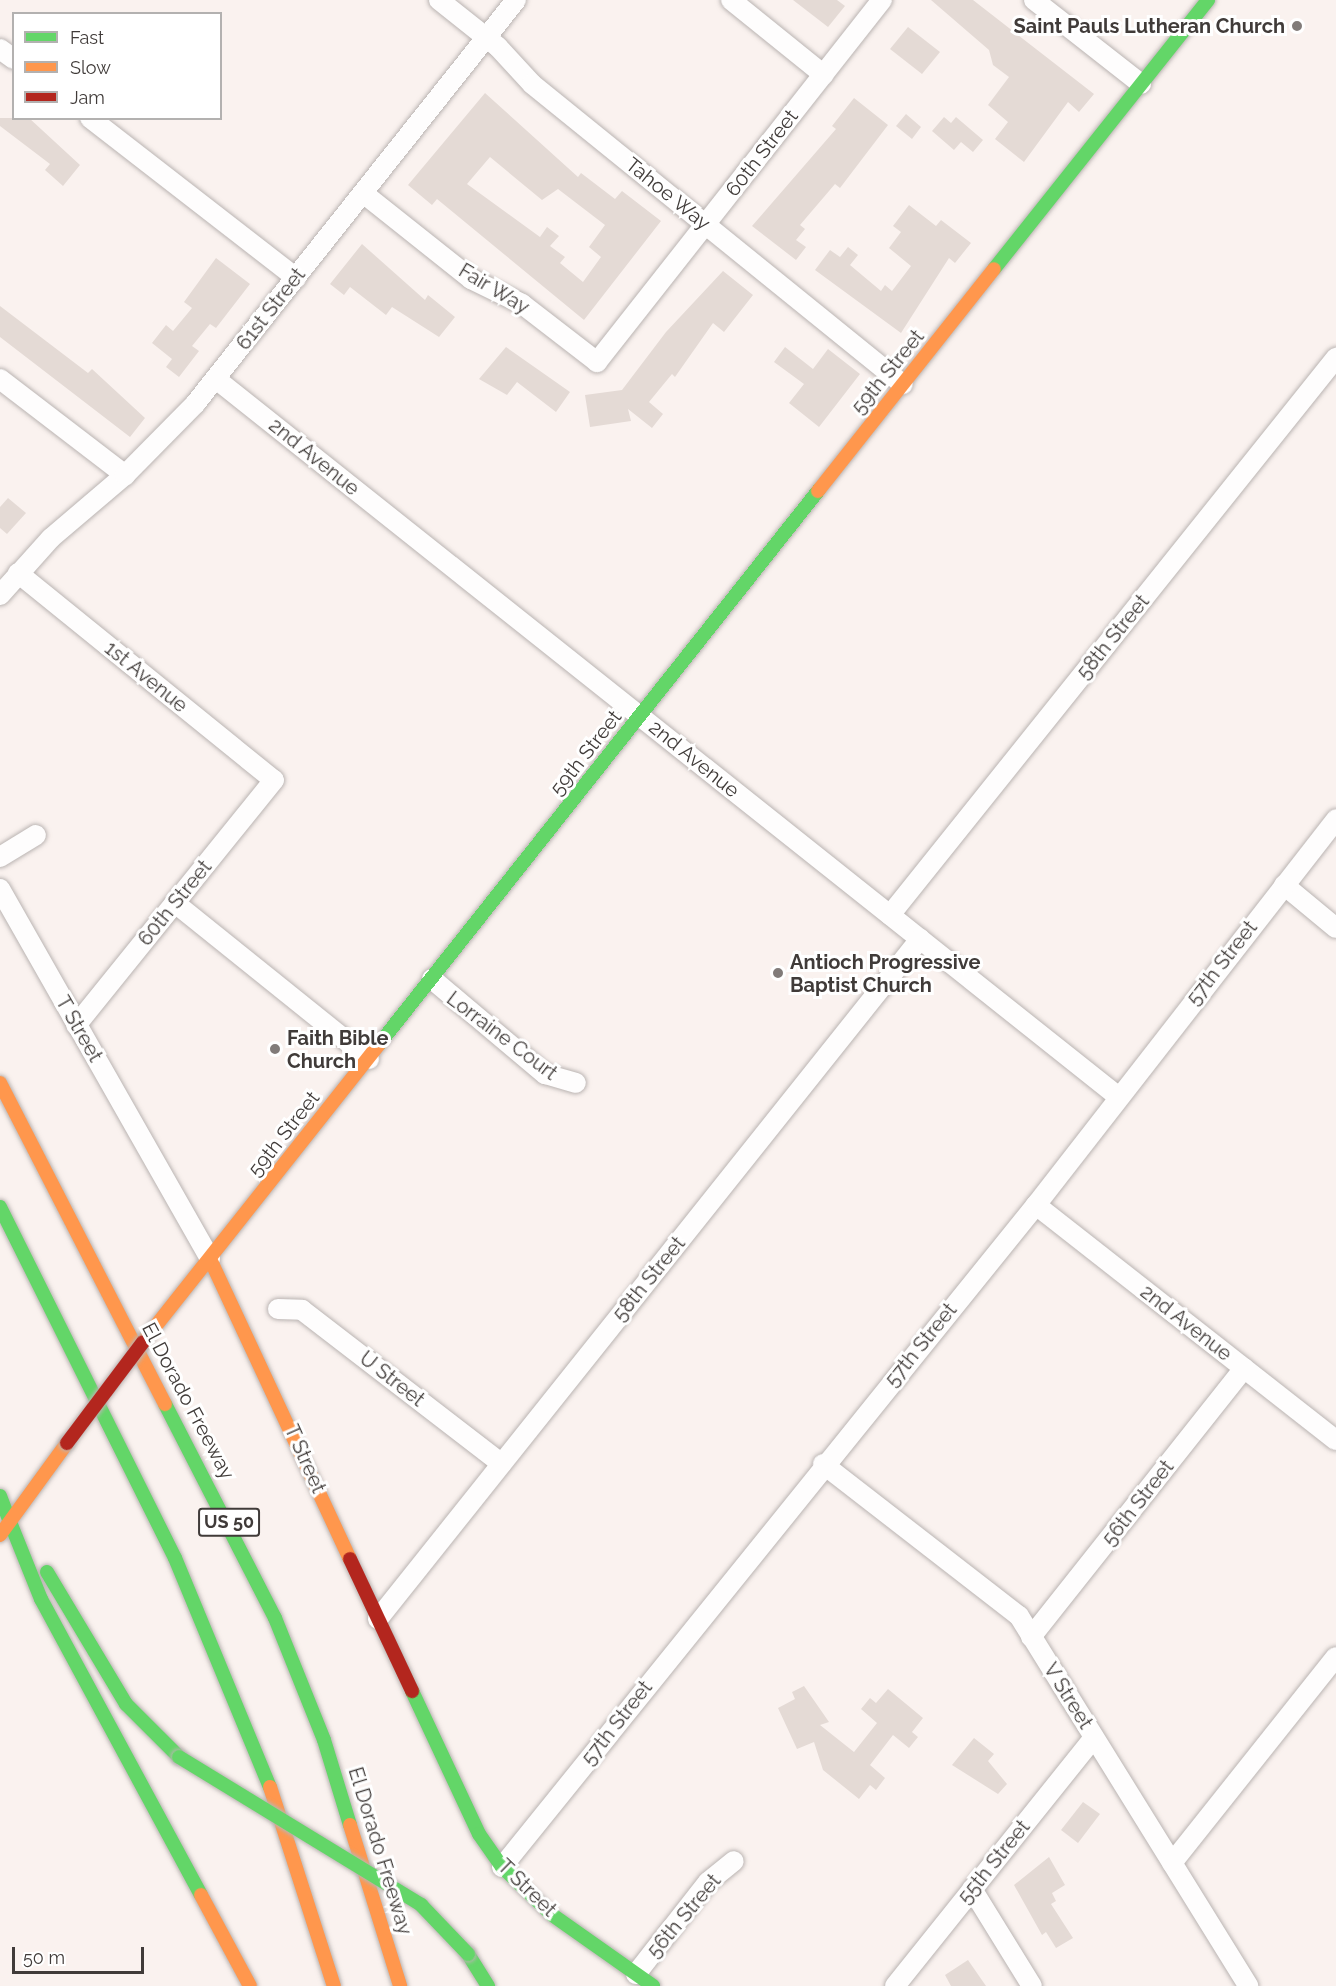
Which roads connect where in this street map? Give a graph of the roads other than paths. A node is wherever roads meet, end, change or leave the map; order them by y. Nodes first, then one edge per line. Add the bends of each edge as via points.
1 (439, 0) edge
2 (516, 0) edge
3 (731, 0) edge
4 (882, 0) edge
5 (1034, 0) edge
6 (1209, 0) edge
7 (486, 37) junction
8 (824, 75) junction
9 (1141, 84) junction
10 (93, 120) edge
11 (363, 193) junction
12 (706, 225) junction
13 (296, 278) junction
14 (1336, 358) edge
15 (597, 362) joint
16 (216, 378) junction
17 (0, 379) edge
18 (903, 384) junction
19 (125, 475) junction
20 (18, 573) junction
21 (0, 595) edge
22 (640, 716) junction
23 (274, 780) joint
24 (1336, 819) edge
25 (36, 835) dead end
26 (0, 857) edge
27 (1284, 885) junction
28 (0, 889) edge
29 (175, 903) junction
30 (890, 915) junction
31 (1336, 928) edge
32 (920, 939) junction
33 (432, 979) junction
34 (76, 1025) junction
35 (369, 1059) junction
36 (0, 1083) edge
37 (576, 1083) dead end
38 (1116, 1095) junction
39 (1036, 1205) junction
40 (0, 1207) edge
41 (210, 1259) junction
42 (278, 1309) dead end
43 (1244, 1368) junction
44 (1336, 1440) edge
45 (502, 1464) junction
46 (823, 1464) junction
47 (0, 1496) edge
48 (10, 1522) junction
49 (0, 1535) edge
50 (378, 1619) junction
51 (1031, 1637) junction
52 (1336, 1657) edge
53 (1094, 1738) junction
54 (734, 1861) dead end
55 (1172, 1863) junction
56 (502, 1867) junction
57 (972, 1889) junction
58 (636, 1974) junction
59 (250, 1986) edge
60 (334, 1986) edge
61 (400, 1986) edge
62 (488, 1986) edge
63 (653, 1986) edge
64 (895, 1986) edge
65 (1032, 1986) edge
66 (1248, 1986) edge

1 - 7 street, Tahoe Way
2 - 7 street, 61st Street
3 - 8 street
4 - 8 street, 60th Street
5 - 9 street
6 - 9 main road, 59th Street
7 - 11 street, 61st Street
7 - 12 street, Tahoe Way via 532,84
8 - 12 street, 60th Street
9 - 18 main road, 59th Street
10 - 13 street
11 - 13 street, 61st Street
11 - 15 street, Fair Way via 471,279 522,304
12 - 15 street, 60th Street
12 - 18 street, Tahoe Way
13 - 16 street, 61st Street
14 - 30 street, 58th Street
16 - 19 street, 61st Street
16 - 22 street, 2nd Avenue
17 - 19 street
18 - 22 main road, 59th Street
19 - 20 street, 61st Street
20 - 21 street, 61st Street
20 - 23 street, 1st Avenue
22 - 30 street, 2nd Avenue
22 - 33 main road, 59th Street
23 - 29 street, 60th Street
24 - 27 street, 57th Street
25 - 26 street
27 - 31 street
27 - 38 street, 57th Street
28 - 34 street, T Street
29 - 34 street, 60th Street
29 - 35 street
30 - 32 street, 2nd Avenue
32 - 38 street, 2nd Avenue
32 - 45 street, 58th Street
33 - 35 main road, 59th Street
33 - 37 street, Lorraine Court via 545,1074
34 - 41 street, T Street
35 - 41 main road, 59th Street
36 - 61 main road, El Dorado Freeway / US 50 via 275,1618 328,1751
38 - 39 street, 57th Street
39 - 43 street, 2nd Avenue
39 - 46 street, 57th Street
40 - 60 main road, US 50 via 176,1558 273,1794
41 - 48 main road, 59th Street, bridge via 174,1301
41 - 50 main road, T Street
42 - 45 street, U Street via 302,1310
43 - 44 street, 2nd Avenue
43 - 51 street, 56th Street
45 - 50 street, 58th Street
46 - 51 street, V Street via 1018,1616
46 - 56 street, 57th Street
47 - 48 main road
48 - 49 main road, 59th Street
48 - 59 main road via 40,1599
48 - 62 main road, bridge via 81,1622 126,1704 179,1757 422,1905 468,1954
50 - 56 main road, T Street via 460,1801
51 - 53 street, V Street
52 - 55 street
53 - 55 street, V Street
53 - 57 street, 55th Street
54 - 58 street, 56th Street via 708,1882
55 - 66 street, V Street
56 - 58 main road, T Street via 551,1914
57 - 64 street, 55th Street
57 - 65 street
58 - 63 main road, T Street

